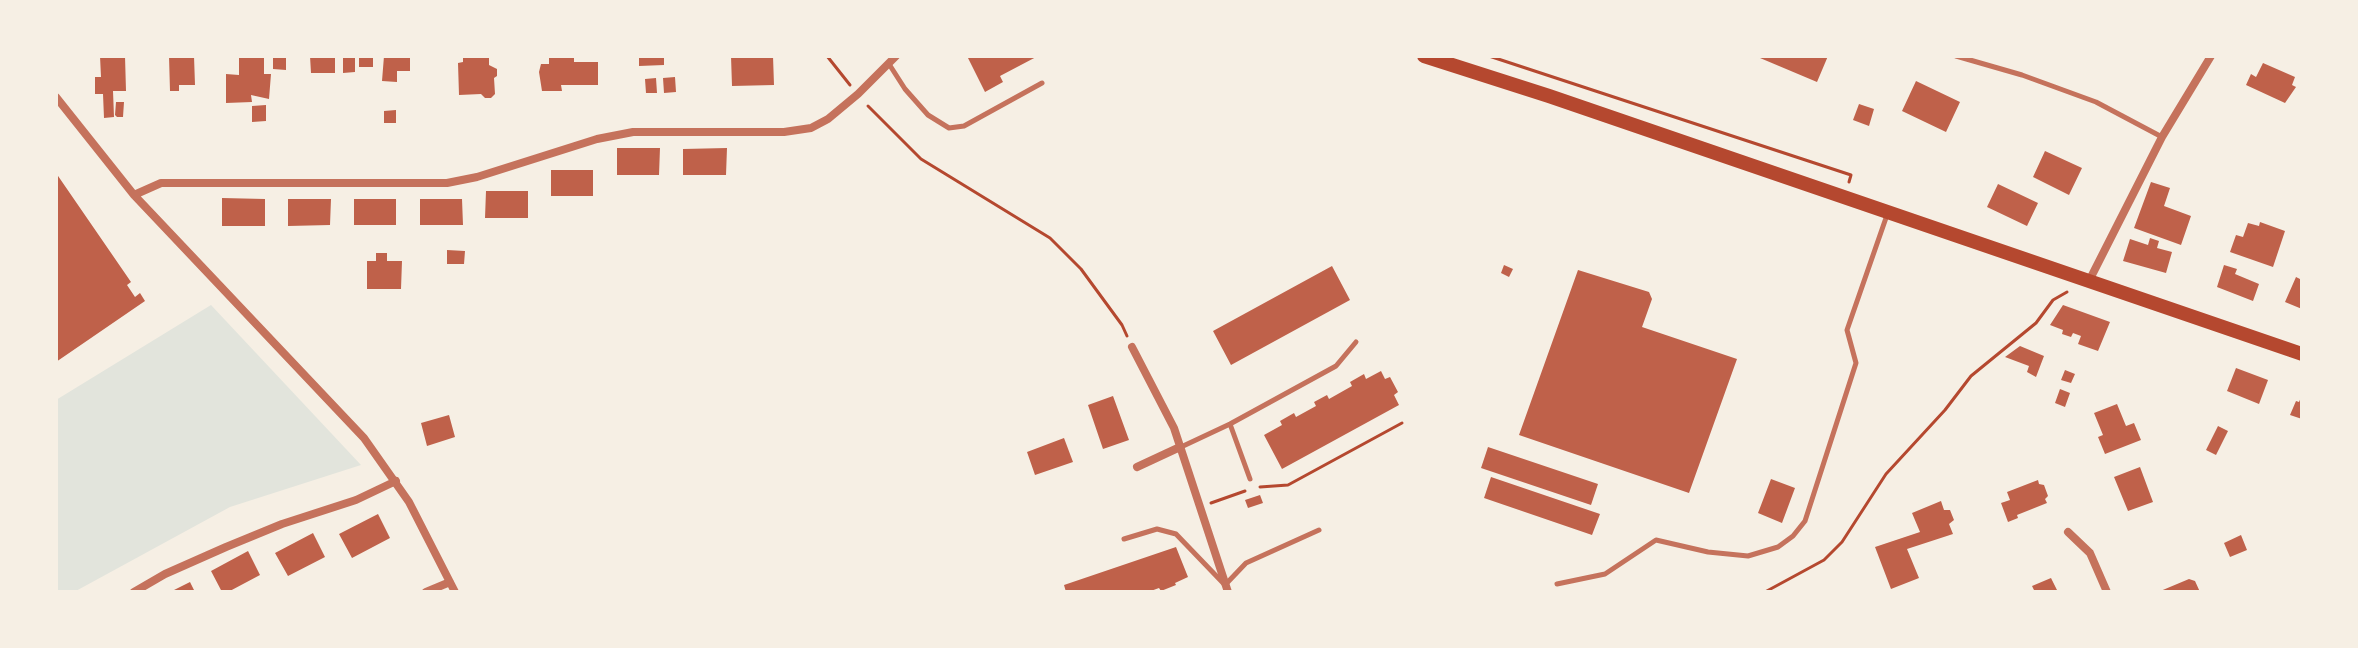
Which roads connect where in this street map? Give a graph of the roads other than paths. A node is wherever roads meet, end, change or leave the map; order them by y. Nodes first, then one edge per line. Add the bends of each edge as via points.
1 (1424, 56) edge
2 (1956, 56) edge
3 (2211, 56) edge
4 (892, 60) edge
5 (1042, 83) dead end
6 (56, 97) edge
7 (2162, 137) junction
8 (134, 195) junction
9 (1888, 212) junction
10 (2089, 281) junction
11 (1356, 342) dead end
12 (1132, 347) road end
13 (2302, 354) edge
14 (1230, 424) junction
15 (1180, 447) junction
16 (1137, 467) dead end
17 (1250, 479) dead end
18 (396, 481) junction
19 (1319, 530) dead end
20 (2068, 532) dead end
21 (1124, 539) dead end
22 (450, 582) junction
23 (1557, 584) dead end
24 (1226, 588) edge
25 (134, 592) edge
26 (426, 592) edge
27 (455, 592) edge
28 (2107, 592) edge

1 - 9 main road
2 - 7 lane via 2096,102
3 - 7 street
4 - 5 lane via 905,89 928,115 949,128 964,126
4 - 8 street via 858,94 811,128 633,132 447,183 161,183
6 - 8 street
7 - 10 street
8 - 18 street via 364,438
9 - 10 main road
9 - 23 lane via 1847,330 1856,363 1805,521 1793,536 1748,556 1656,540 1605,574
10 - 13 main road
11 - 14 lane via 1336,366
12 - 15 street
14 - 15 lane
14 - 17 lane
15 - 16 street
15 - 24 street
18 - 22 street
18 - 25 street via 226,547
19 - 24 lane via 1246,563
20 - 28 street via 2090,553
21 - 24 lane via 1157,529 1176,534
22 - 26 street
22 - 27 street

